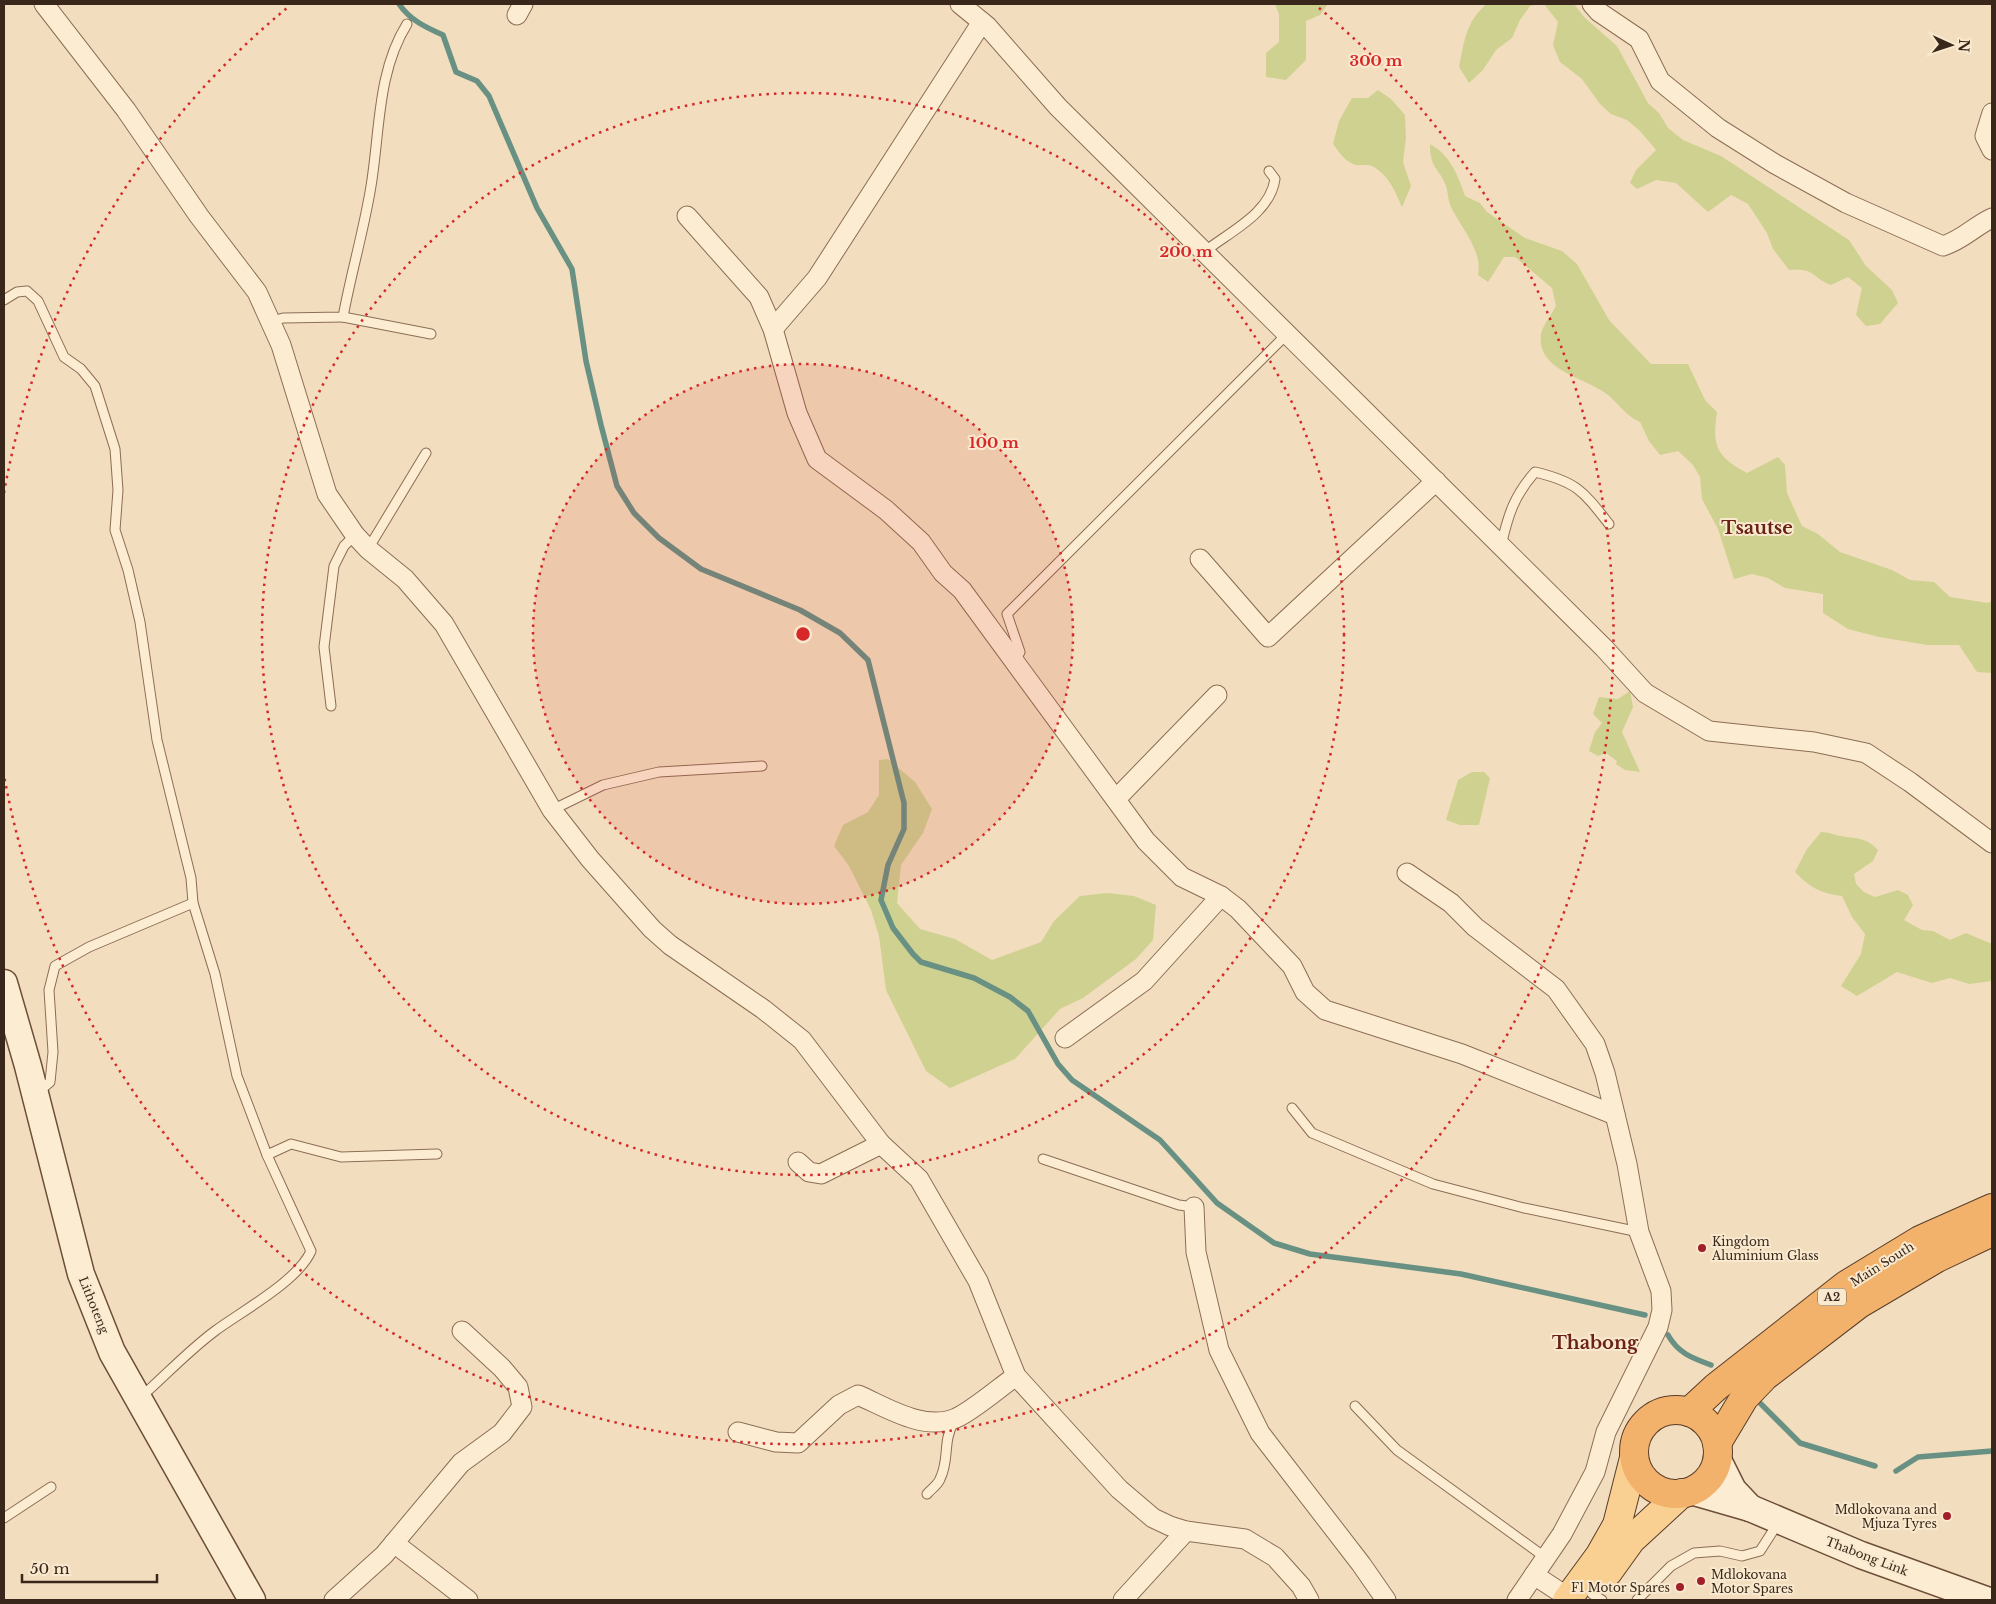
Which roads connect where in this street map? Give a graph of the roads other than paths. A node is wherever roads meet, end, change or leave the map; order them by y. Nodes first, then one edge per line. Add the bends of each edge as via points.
1 (44, 4) edge
2 (960, 4) edge
3 (1592, 4) edge
4 (982, 22) junction
5 (408, 24) dead end
6 (1992, 113) edge
7 (1992, 150) edge
8 (1269, 171) dead end
9 (687, 216) dead end
10 (1992, 218) edge
11 (1204, 252) junction
12 (4, 300) edge
13 (343, 317) junction
14 (269, 322) junction
15 (773, 329) junction
16 (431, 334) dead end
17 (1287, 334) junction
18 (426, 453) dead end
19 (1436, 481) junction
20 (1609, 524) dead end
21 (361, 542) junction
22 (1501, 547) junction
23 (1200, 559) dead end
24 (1015, 660) junction
25 (1217, 695) dead end
26 (331, 706) dead end
27 (762, 766) dead end
28 (1116, 799) junction
29 (552, 810) junction
30 (1992, 844) edge
31 (1407, 872) dead end
32 (1221, 896) junction
33 (193, 903) junction
34 (4, 983) edge
35 (1065, 1038) dead end
36 (35, 1095) junction
37 (1292, 1108) dead end
38 (1615, 1115) junction
39 (881, 1144) junction
40 (438, 1154) dead end
41 (267, 1155) junction
42 (1043, 1159) dead end
43 (798, 1162) dead end
44 (1194, 1207) joint
45 (1992, 1208) edge
46 (1638, 1232) junction
47 (1992, 1232) edge
48 (462, 1331) dead end
49 (1016, 1376) junction
50 (138, 1399) junction
51 (1355, 1406) dead end
52 (1689, 1412) junction
53 (956, 1419) junction
54 (738, 1432) dead end
55 (1717, 1451) junction
56 (1634, 1458) junction
57 (51, 1487) dead end
58 (1686, 1492) junction
59 (927, 1494) dead end
60 (1750, 1508) junction
61 (4, 1518) edge
62 (1779, 1521) junction
63 (1186, 1531) junction
64 (394, 1542) junction
65 (1546, 1558) junction
66 (1534, 1575) junction
67 (1583, 1599) edge
68 (252, 1600) edge
69 (334, 1600) edge
70 (468, 1600) edge
71 (1123, 1600) edge
72 (1309, 1600) edge
73 (1386, 1600) edge
74 (1518, 1600) edge
75 (1637, 1600) edge
76 (1986, 1600) edge

1 - 14 street via 126,110 199,216 257,292
2 - 4 street
3 - 10 street via 1639,39 1660,81 1718,128 1846,203 1943,246 1960,240 1976,225
4 - 11 street via 1058,107
4 - 15 street via 817,278
5 - 13 lane via 397,40 388,68 371,187
6 - 7 street via 1985,136
8 - 11 lane via 1275,179 1273,189 1258,209 1247,222
9 - 15 street via 759,298
11 - 17 street
12 - 33 lane via 17,292 27,292 38,301 64,357 95,386 115,449 118,490 115,530 140,622 157,740 191,878
13 - 14 lane via 282,318
13 - 16 lane
14 - 21 street via 294,380 327,494
15 - 24 street via 797,413 817,459 886,510 921,542
17 - 19 street
17 - 24 lane via 1007,614 1020,652
18 - 21 lane
19 - 22 street
19 - 23 street via 1268,637
20 - 22 lane via 1585,494 1562,478 1535,472 1521,487 1508,514
21 - 26 lane via 344,546 334,566 324,647
21 - 29 street via 405,578 444,624
22 - 30 street via 1645,693 1709,731 1814,742 1866,753
24 - 28 street
25 - 28 street
27 - 29 lane via 659,772 603,785
28 - 32 street via 1146,841 1182,877
29 - 39 street via 652,929 802,1040
31 - 38 street via 1451,903 1475,927 1556,989 1595,1044
32 - 35 street via 1144,981
32 - 38 street via 1238,909 1292,966 1305,992 1325,1010 1462,1054
33 - 36 lane via 89,947 55,966 49,990 53,1052 50,1082
33 - 41 lane via 215,974 237,1076
34 - 36 main road, Lithoteng
36 - 50 main road, Lithoteng via 81,1274 112,1352
37 - 46 lane via 1312,1134 1433,1184 1524,1208
38 - 46 street
39 - 43 street via 822,1174 809,1172
39 - 49 street via 919,1179 958,1245 978,1281
40 - 41 lane via 341,1156 291,1144
41 - 50 lane via 311,1251 306,1263 215,1331
42 - 44 lane via 1179,1205
44 - 73 street via 1196,1252 1219,1350 1260,1433
45 - 52 highway, Main South / A2 via 1920,1240 1846,1285
46 - 65 street via 1661,1291 1662,1310 1658,1327 1606,1432 1595,1472
47 - 55 highway, Main South / A2 via 1937,1258 1851,1310 1765,1376 1744,1398
48 - 64 street via 502,1368 518,1388 522,1407 502,1433 461,1463
49 - 53 street
49 - 63 street via 1119,1489 1154,1518
50 - 68 main road, Lithoteng
51 - 65 lane via 1397,1450
52 - 55 highway via 1707,1424
52 - 56 highway via 1665,1411 1644,1424 1634,1446
53 - 54 street via 928,1422 905,1416 858,1394 838,1405 798,1443 776,1442
53 - 59 lane via 949,1431 940,1481
55 - 58 highway, Main South / A2 via 1708,1478
55 - 60 main road via 1733,1490
56 - 58 highway via 1638,1471 1656,1489 1669,1493
56 - 67 main road via 1617,1525
57 - 61 lane
58 - 60 main road
58 - 67 main road, Main South / A2 via 1631,1540
60 - 62 main road, Thabong Link
62 - 75 lane via 1760,1552 1742,1556 1720,1551 1694,1553 1671,1566
62 - 76 main road, Thabong Link via 1861,1555
63 - 71 street
63 - 72 street via 1244,1539 1275,1557
64 - 69 street
64 - 70 street
65 - 66 street
66 - 67 street
66 - 74 street

